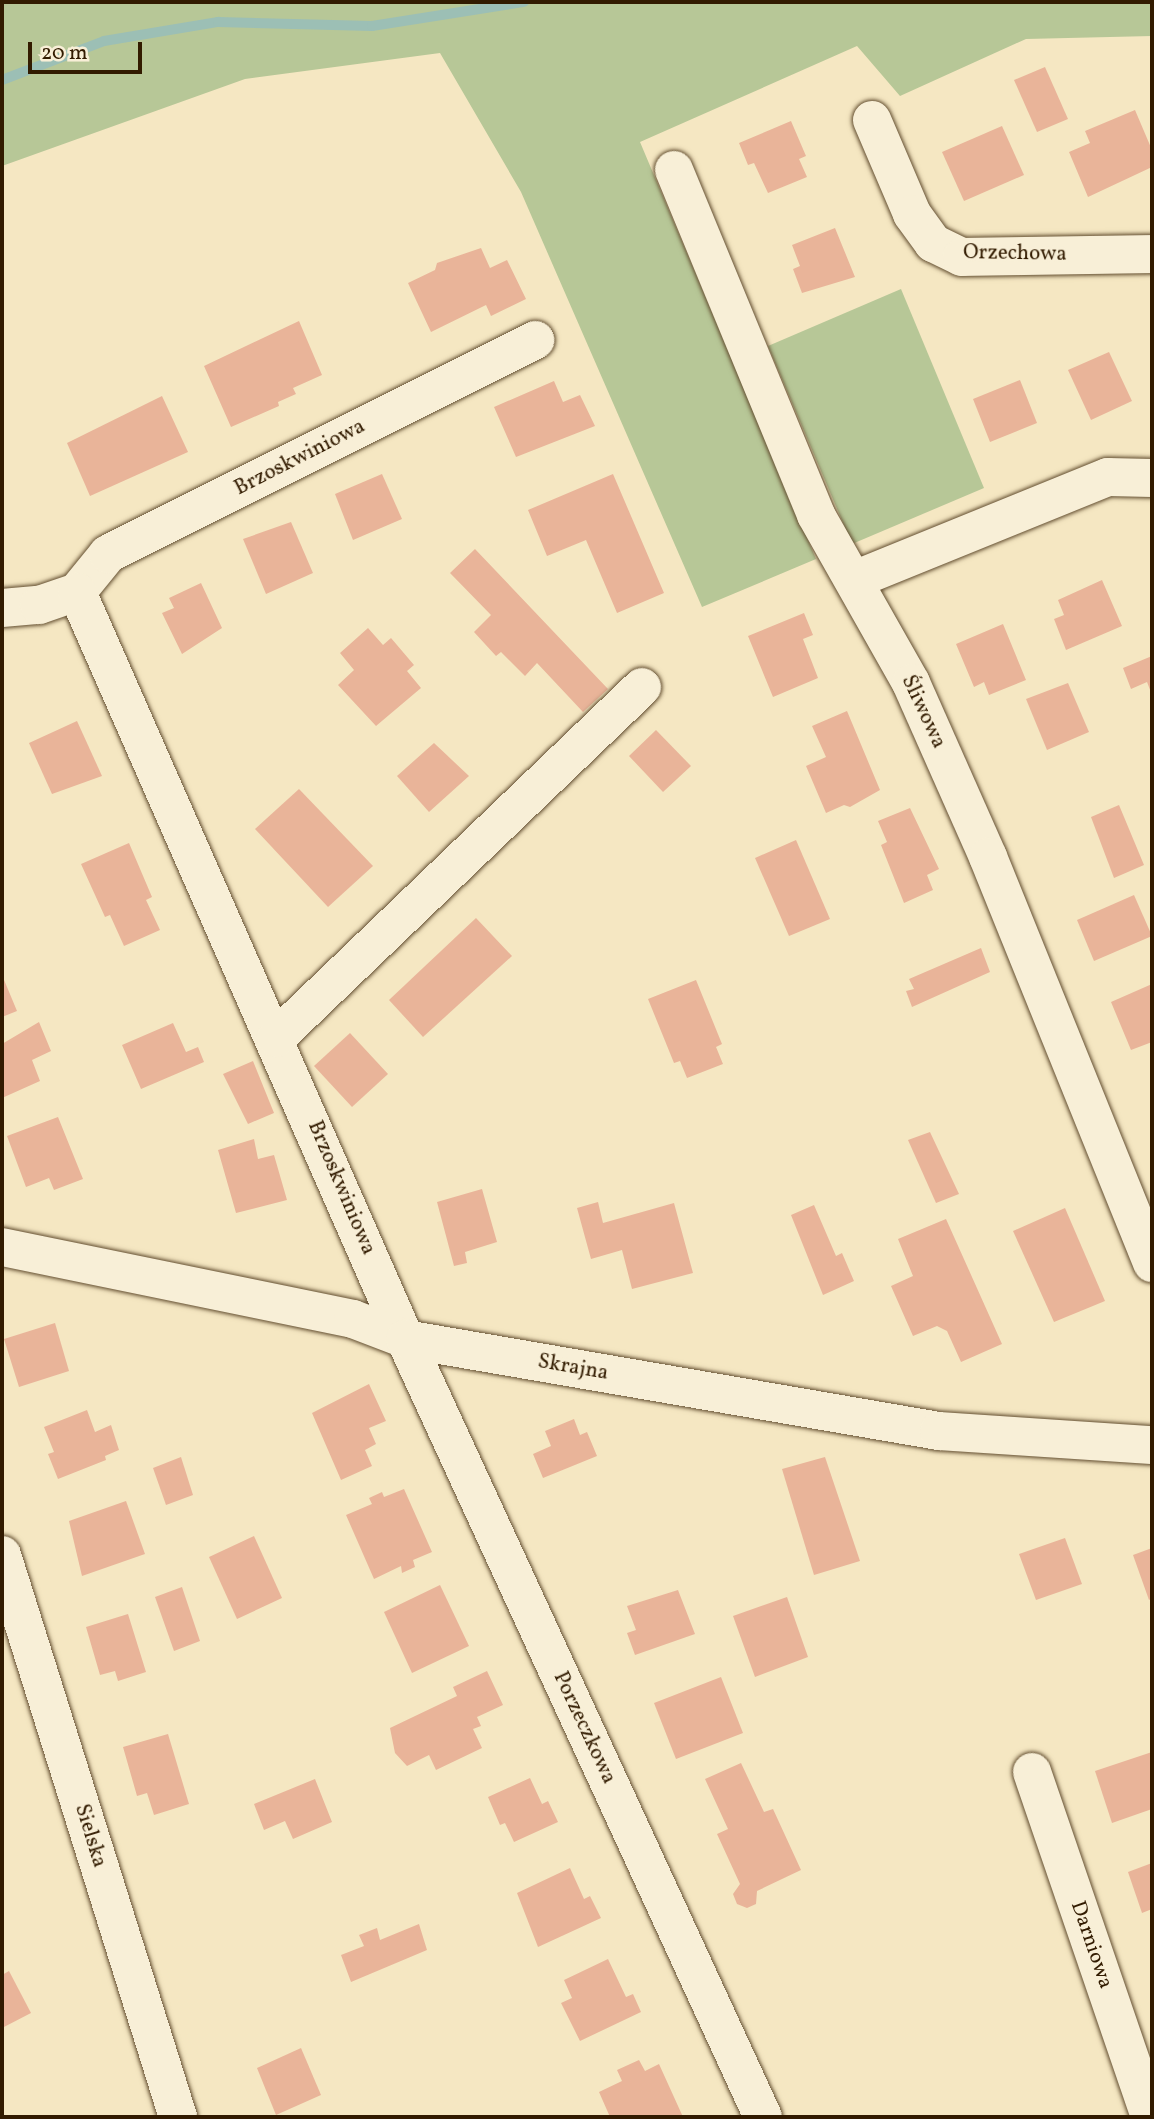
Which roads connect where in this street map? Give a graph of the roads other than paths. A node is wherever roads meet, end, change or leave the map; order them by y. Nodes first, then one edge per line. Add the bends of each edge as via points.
1 (872, 120) dead end
2 (674, 170) dead end
3 (1152, 254) edge
4 (535, 341) dead end
5 (1152, 478) edge
6 (854, 580) junction
7 (77, 592) junction
8 (2, 608) edge
9 (642, 688) dead end
10 (276, 1038) junction
11 (2, 1247) edge
12 (1152, 1264) edge
13 (405, 1339) junction
14 (1152, 1446) edge
15 (2, 1555) edge
16 (15, 1643) edge
17 (1032, 1772) dead end
18 (1141, 2110) edge
19 (178, 2117) edge
20 (763, 2117) edge

1 - 3 street, Orzechowa via 912,214 933,243 962,257
2 - 6 street, Śliwowa via 816,514
4 - 7 street, Brzoskwiniowa via 108,554
5 - 6 street via 1108,477
6 - 12 street, Śliwowa via 911,683 988,857
7 - 8 street via 39,605
7 - 10 street, Brzoskwiniowa
9 - 10 street
10 - 13 street, Brzoskwiniowa
11 - 13 street, Skrajna via 354,1319
13 - 14 street, Skrajna via 939,1431
13 - 20 street, Porzeczkowa
15 - 16 street, Sielska
16 - 19 street, Sielska
17 - 18 street, Darniowa

